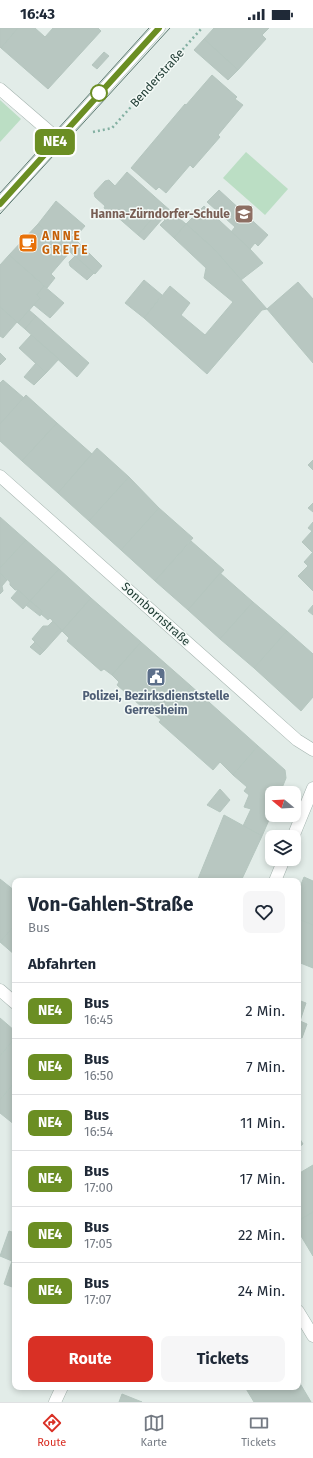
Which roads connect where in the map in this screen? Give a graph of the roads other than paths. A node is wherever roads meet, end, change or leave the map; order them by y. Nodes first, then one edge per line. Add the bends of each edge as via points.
1 (159, 28) edge
2 (0, 89) edge
3 (58, 139) junction
4 (0, 204) edge
5 (0, 476) edge
6 (313, 750) edge
7 (313, 788) edge
8 (296, 830) edge
9 (281, 866) edge
10 (276, 878) edge
11 (0, 990) edge
12 (12, 1000) edge
13 (301, 1315) edge
14 (313, 1336) edge
15 (61, 1390) edge
16 (55, 1402) edge

1 - 3 street
2 - 3 street
3 - 4 street
5 - 6 street, Sonnbornstraße via 297,740
7 - 8 street
9 - 10 street
11 - 12 street
13 - 14 street
15 - 16 street

